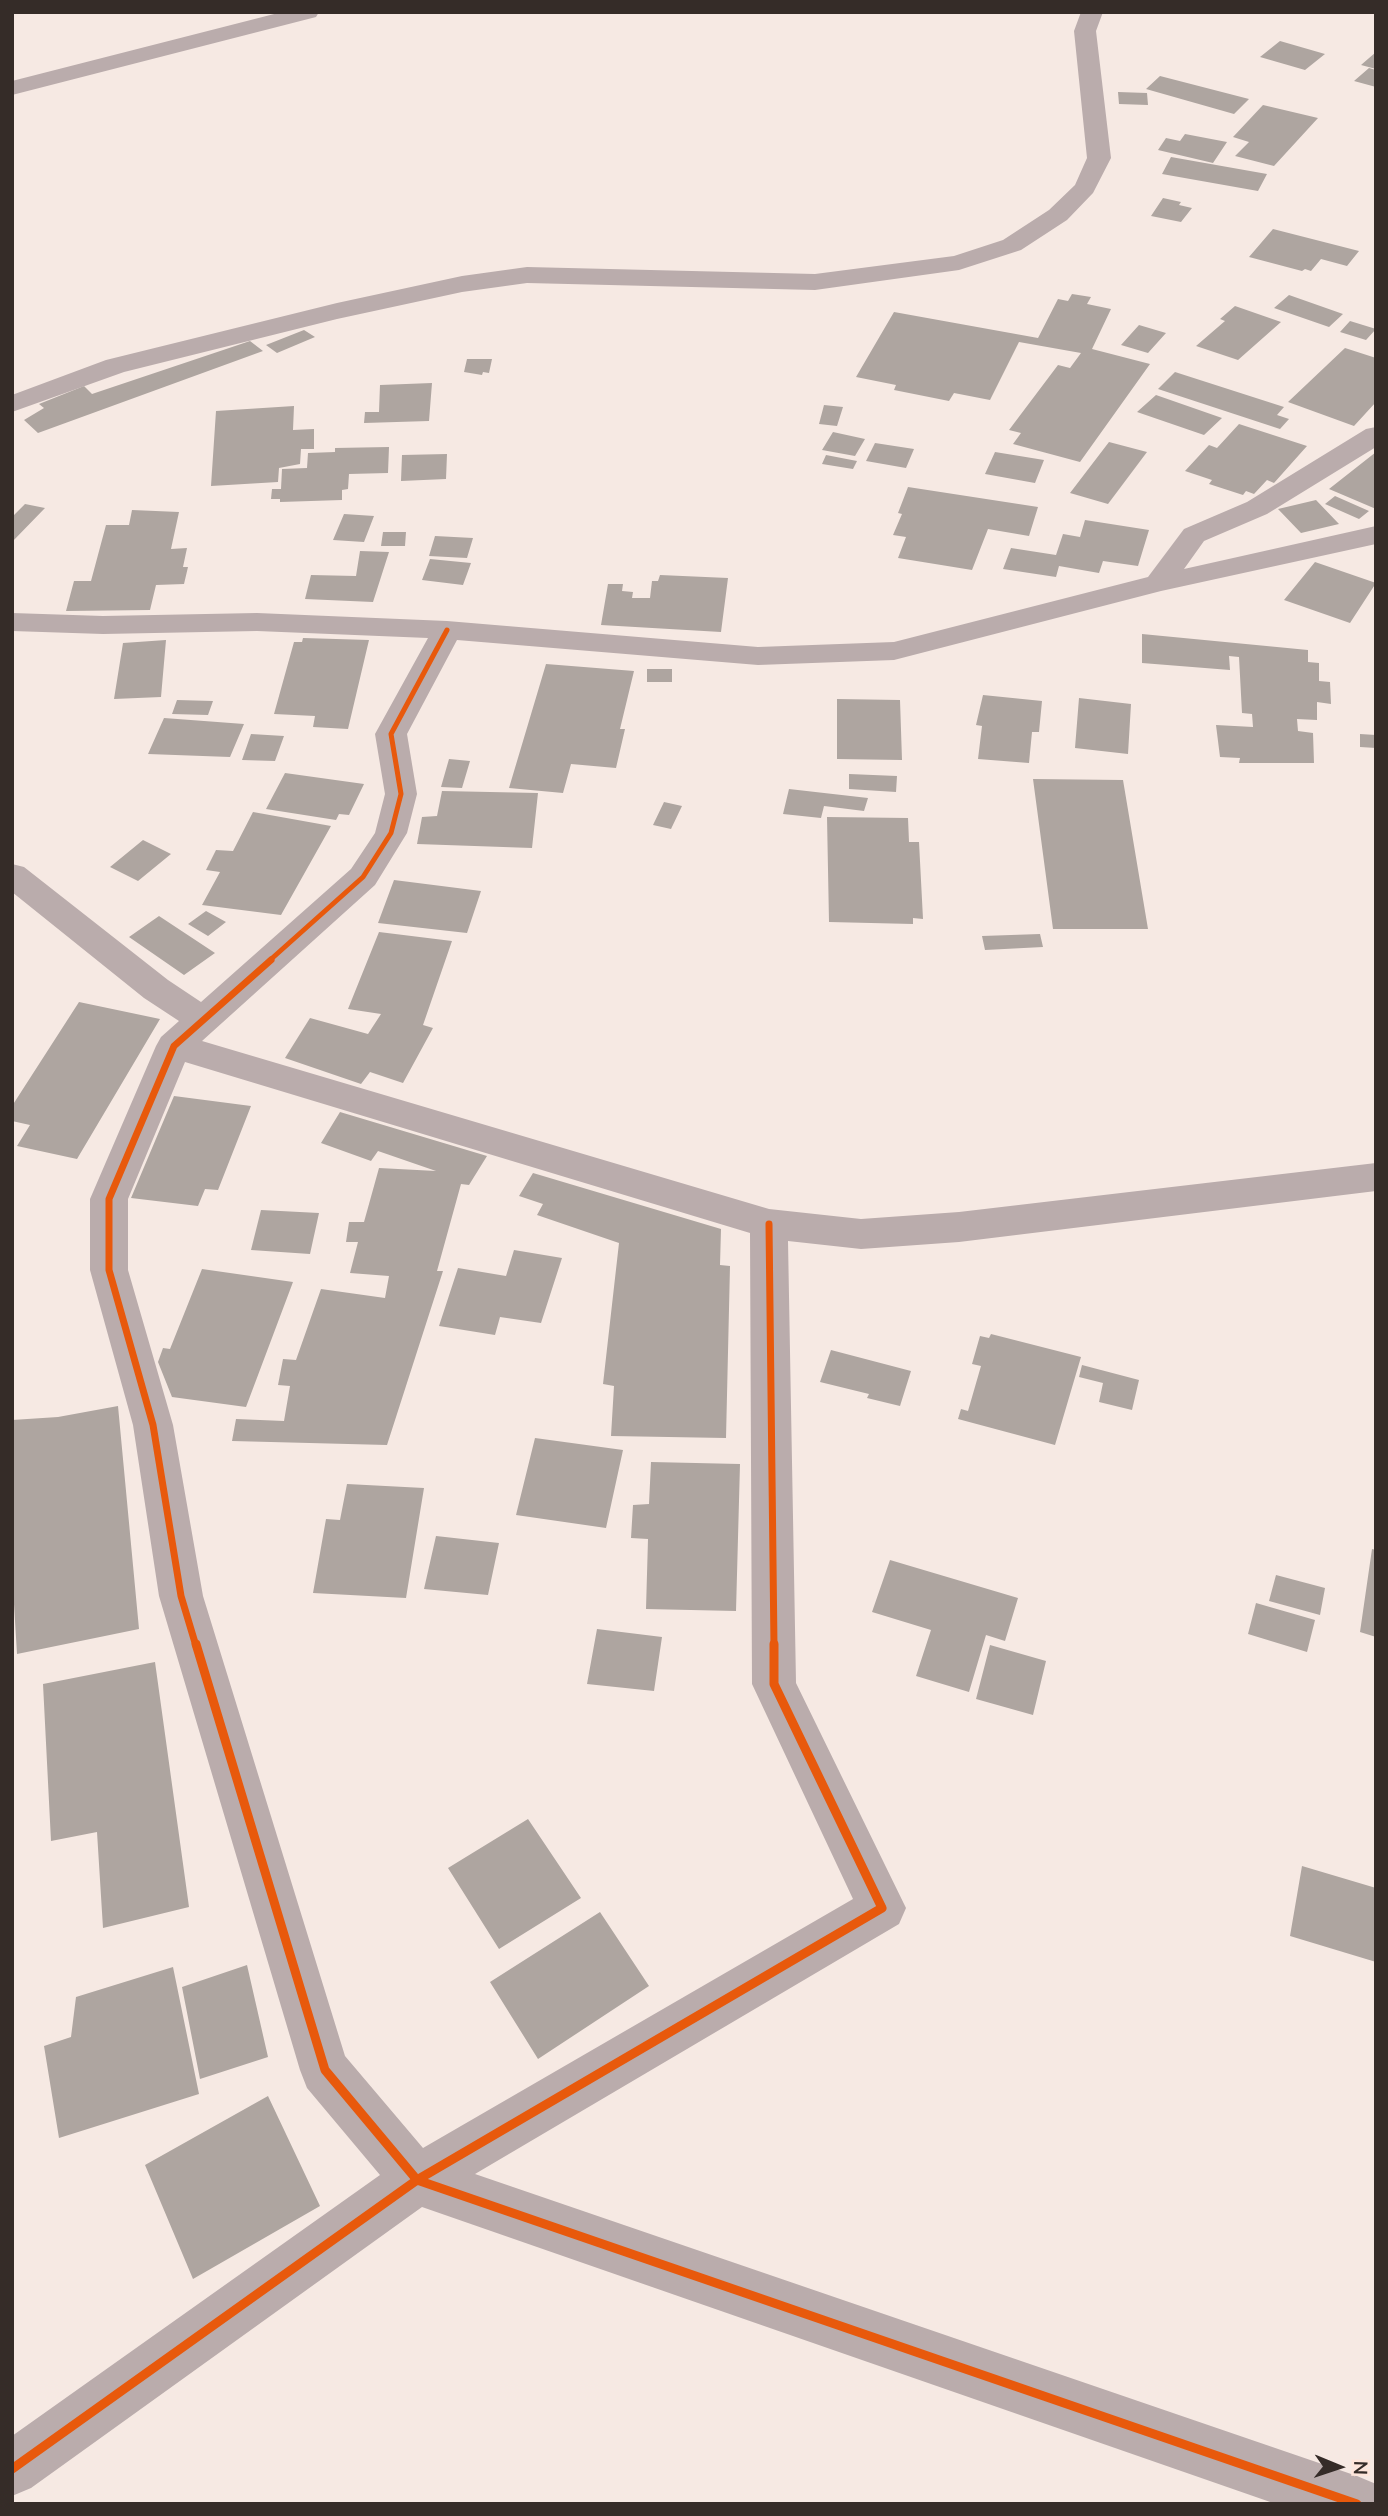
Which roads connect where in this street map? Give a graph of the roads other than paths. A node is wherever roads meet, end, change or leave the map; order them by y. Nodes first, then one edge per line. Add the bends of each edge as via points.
1 (309, 12) edge
2 (1092, 12) edge
3 (12, 88) edge
4 (12, 404) edge
5 (1376, 435) edge
6 (1376, 535) edge
7 (1158, 583) junction
8 (12, 622) edge
9 (447, 630) junction
10 (12, 875) edge
11 (189, 1033) junction
12 (1376, 1177) edge
13 (769, 1224) junction
14 (417, 2180) junction
15 (12, 2469) edge
16 (1357, 2504) edge

1 - 3 street
2 - 4 street via 1085,31 1099,158 1085,188 1058,215 1012,245 959,263 815,282 527,275 462,284 115,366
5 - 7 street via 1257,508 1194,535
6 - 7 street
7 - 9 street via 894,651 758,656
8 - 9 street via 257,622
9 - 11 street via 391,734 401,794 391,833 363,877
10 - 11 street via 156,989
11 - 13 street
11 - 14 street via 109,1199 109,1270 153,1425 181,1596 325,2070
12 - 13 street via 960,1227 861,1234
13 - 14 street via 774,1684 882,1908
14 - 15 street
14 - 16 street

